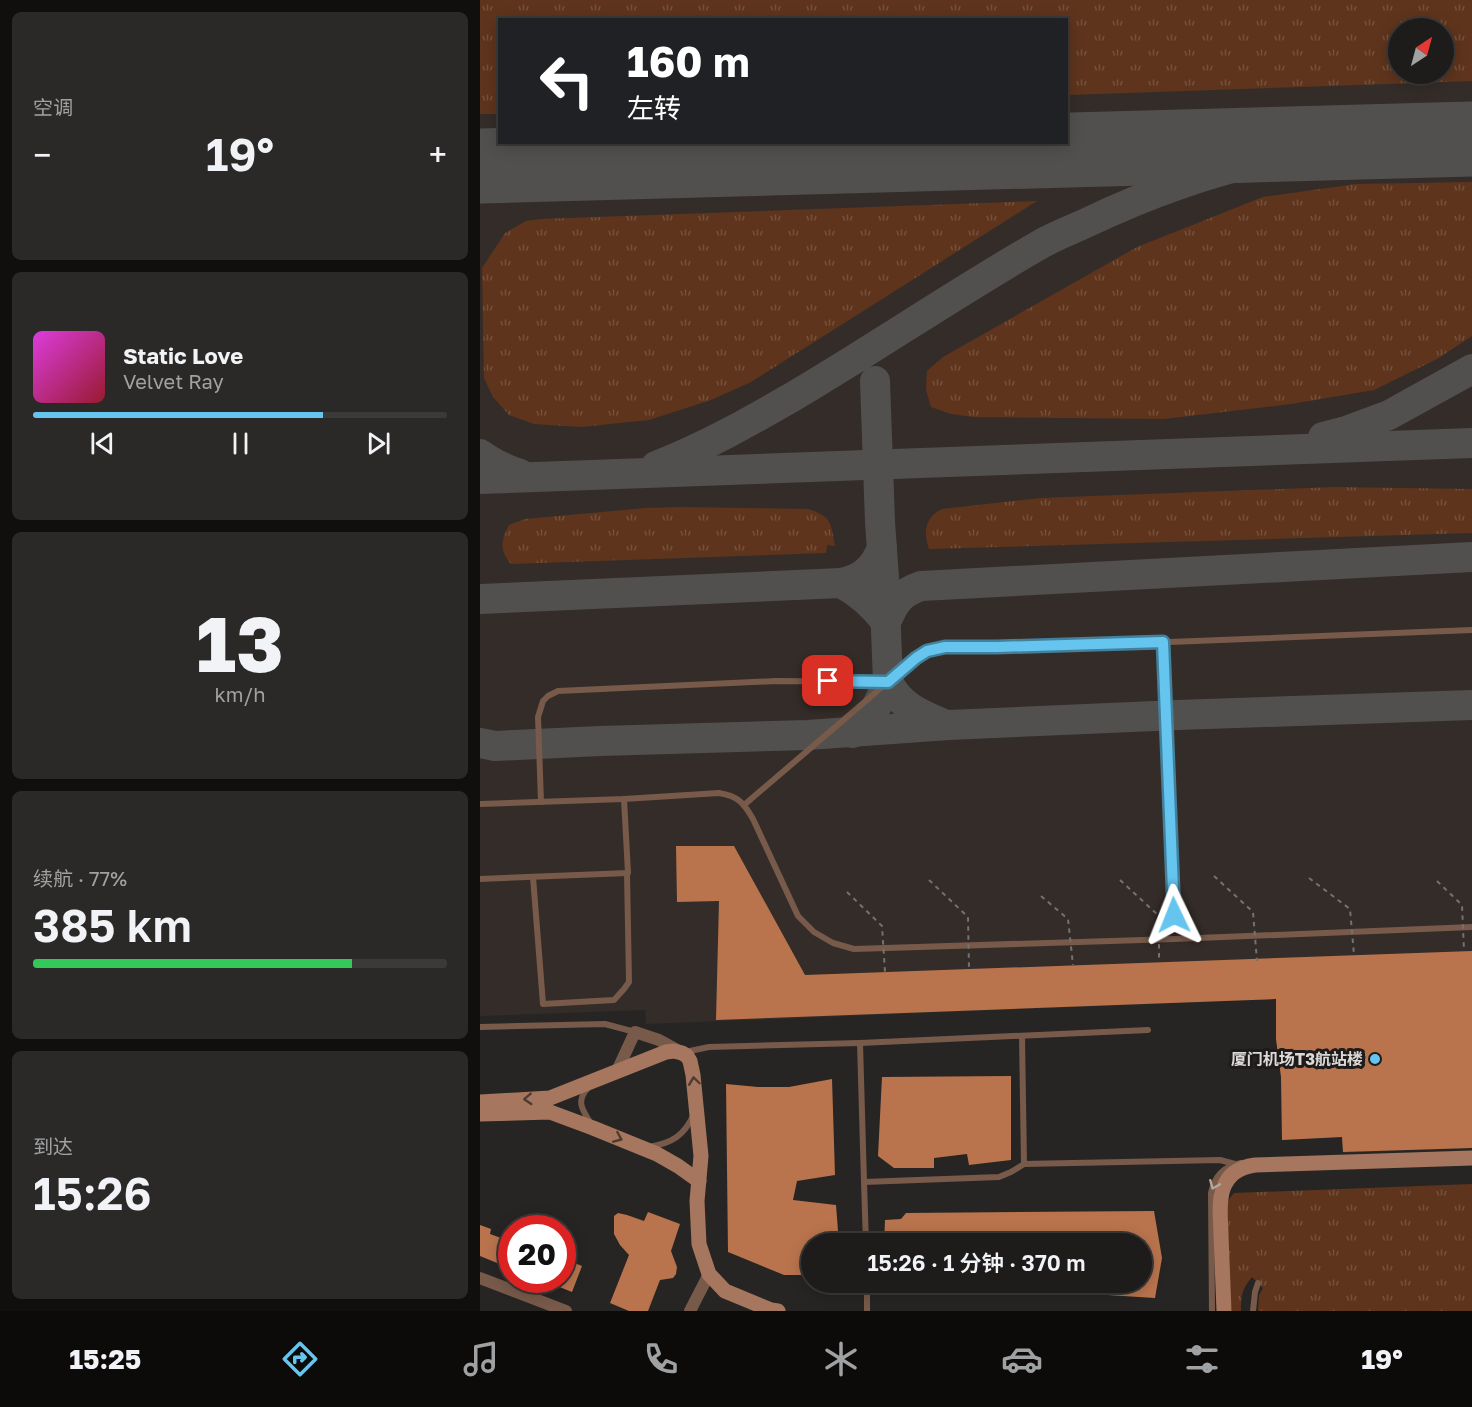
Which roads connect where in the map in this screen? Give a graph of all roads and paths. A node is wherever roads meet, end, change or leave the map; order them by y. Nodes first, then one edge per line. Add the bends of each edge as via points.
1 (1472, 630) edge
2 (1163, 642) junction
3 (888, 682) junction
4 (624, 799) junction
5 (541, 802) junction
6 (480, 804) edge
7 (744, 805) junction
8 (627, 873) junction
9 (1214, 876) dead end
10 (533, 877) junction
11 (1309, 878) dead end
12 (480, 879) edge
13 (929, 880) dead end
14 (1120, 880) dead end
15 (1437, 880) dead end
16 (847, 892) dead end
17 (1041, 896) dead end
18 (1174, 915) dead end
19 (1472, 927) edge
20 (1464, 951) dead end
21 (1354, 955) dead end
22 (1257, 961) dead end
23 (1159, 962) dead end
24 (1073, 965) dead end
25 (969, 969) dead end
26 (885, 972) dead end
27 (480, 1027) edge
28 (1148, 1030) dead end
29 (635, 1032) junction
30 (1022, 1036) junction
31 (860, 1043) junction
32 (682, 1053) junction
33 (615, 1072) junction
34 (480, 1102) edge
35 (697, 1107) junction
36 (480, 1114) edge
37 (593, 1128) junction
38 (642, 1148) junction
39 (1472, 1156) edge
40 (1024, 1164) junction
41 (1235, 1164) junction
42 (699, 1181) junction
43 (864, 1182) junction
44 (866, 1233) edge
45 (709, 1274) junction
46 (480, 1278) edge
47 (1258, 1283) dead end
48 (867, 1293) edge
49 (566, 1311) edge
50 (690, 1311) edge
51 (778, 1311) edge
52 (867, 1311) edge
53 (1212, 1311) edge
54 (1224, 1311) edge
55 (1253, 1311) edge

1 - 2 lane
2 - 3 lane via 945,647 927,651
2 - 18 lane
3 - 5 lane via 776,681 558,691 543,701 538,717
3 - 7 lane
4 - 5 lane
4 - 7 lane via 719,793 732,795
4 - 8 lane
5 - 6 lane
7 - 19 lane via 798,916 814,932 854,949
8 - 10 lane
8 - 10 lane via 629,982 624,990 614,1000 543,1004
9 - 22 path, bridge via 1253,912
10 - 12 lane
11 - 21 path, bridge via 1350,909
13 - 25 path, bridge via 968,917
14 - 23 path, bridge via 1159,916
15 - 20 path, bridge via 1462,905
16 - 26 path, bridge via 882,926
17 - 24 path, bridge via 1068,919
27 - 29 lane via 605,1024
28 - 30 lane
29 - 32 street
29 - 33 street
30 - 31 lane
30 - 40 lane
31 - 32 lane via 709,1047
31 - 43 lane
32 - 33 main road via 666,1052
35 -> 32 main road via 690,1061
33 -> 34 main road via 550,1098
33 - 37 lane via 583,1093 582,1108
35 - 38 lane via 677,1137
35 - 42 main road
36 - 37 main road via 550,1112
37 -> 38 main road
38 - 42 main road
39 - 41 lane
39 - 54 main road via 1240,1168 1228,1179 1221,1198
40 - 41 lane via 1220,1160
40 - 43 lane via 999,1177
41 -> 53 lane via 1217,1177 1211,1193
42 - 45 main road via 699,1244
43 - 44 lane
45 - 50 street
45 - 51 main road via 725,1291
46 - 49 street
47 - 55 lane
48 - 52 lane

